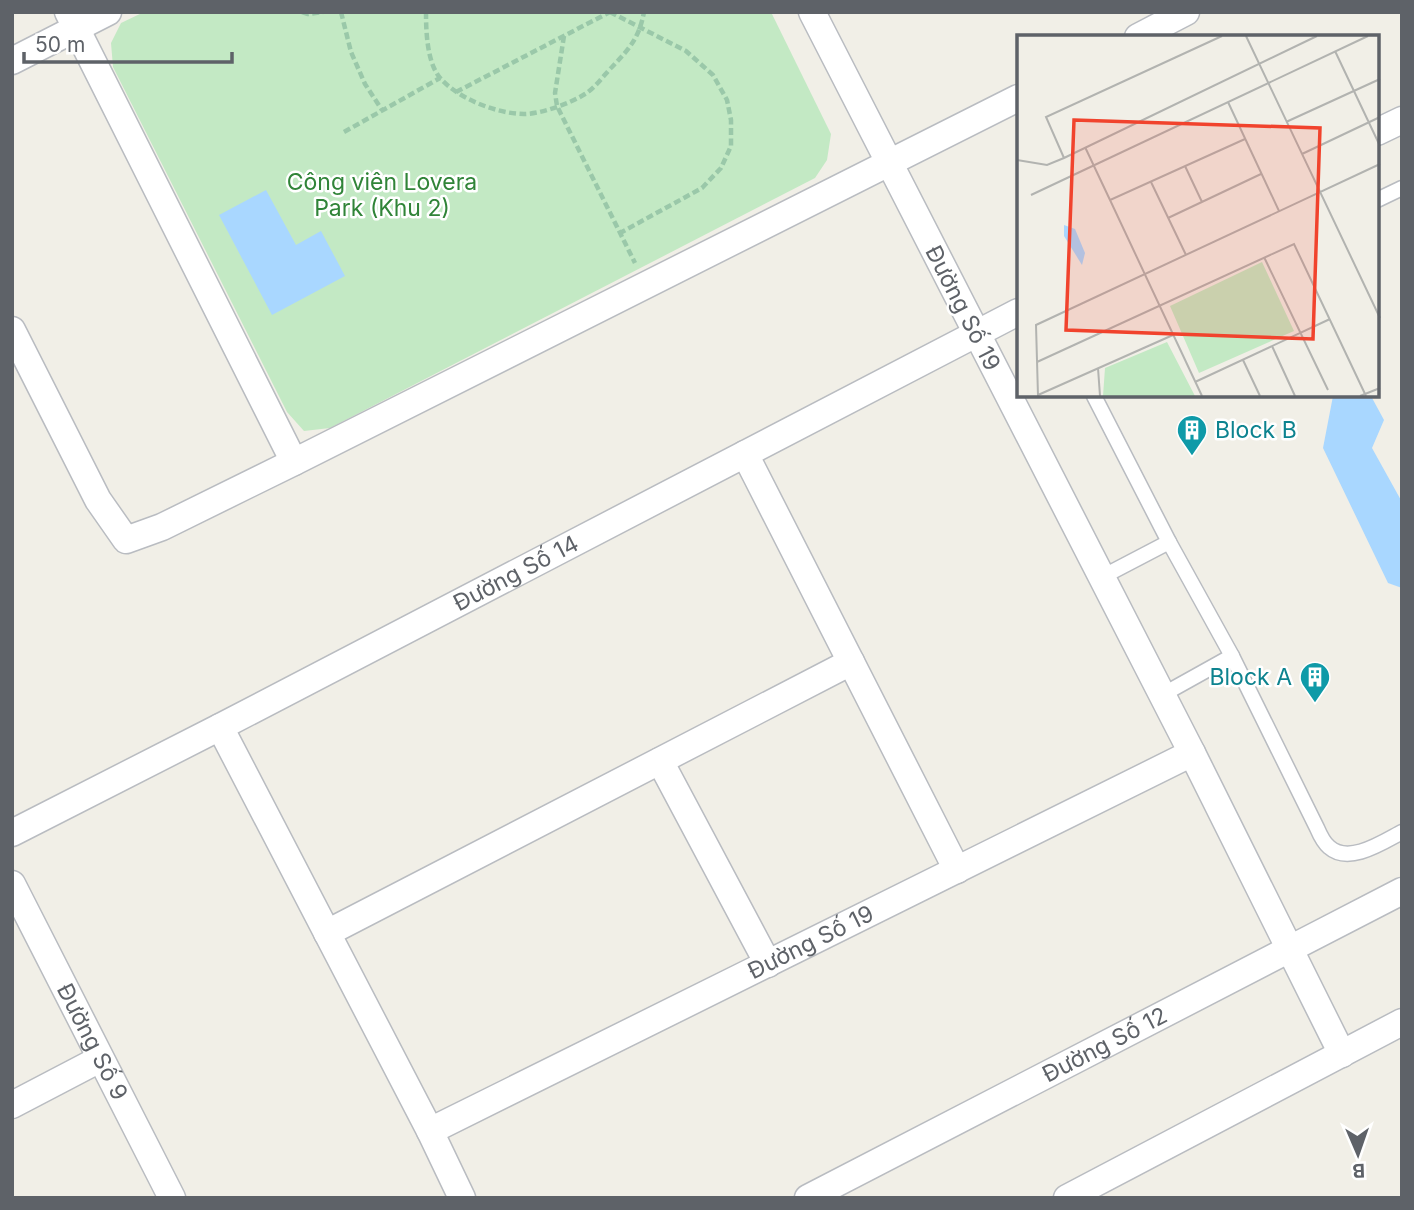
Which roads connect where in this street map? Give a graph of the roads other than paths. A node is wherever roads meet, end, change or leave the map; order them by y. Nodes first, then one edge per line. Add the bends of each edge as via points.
1 (108, 12) edge
2 (812, 12) edge
3 (1186, 12) edge
4 (72, 20) edge
5 (1142, 35) edge
6 (12, 61) edge
7 (1017, 99) edge
8 (1402, 120) edge
9 (1379, 131) edge
10 (889, 164) junction
11 (1402, 188) edge
12 (1379, 199) edge
13 (1017, 312) edge
14 (12, 330) edge
15 (976, 333) junction
16 (1095, 397) edge
17 (745, 454) junction
18 (294, 462) junction
19 (1169, 541) junction
20 (1102, 578) junction
21 (1232, 656) junction
22 (851, 662) junction
23 (1162, 695) junction
24 (220, 727) junction
25 (1192, 753) junction
26 (660, 761) junction
27 (1402, 832) edge
28 (12, 833) edge
29 (957, 870) junction
30 (12, 884) edge
31 (1402, 891) edge
32 (327, 933) junction
33 (1289, 948) junction
34 (768, 964) junction
35 (1402, 1021) edge
36 (1342, 1054) junction
37 (100, 1059) junction
38 (12, 1105) edge
39 (430, 1131) junction
40 (172, 1198) edge
41 (462, 1198) edge
42 (808, 1198) edge
43 (1067, 1198) edge

1 - 4 street
2 - 10 street, Đường Số 19
3 - 5 street
4 - 6 street
4 - 18 street
7 - 10 street
8 - 9 street
10 - 15 street, Đường Số 19
10 - 18 street
11 - 12 lane
13 - 15 street, Đường Số 14
14 - 18 street via 98,500 126,540
15 - 17 street, Đường Số 14
15 - 20 street, Đường Số 19
16 - 19 lane
17 - 22 street
17 - 24 street, Đường Số 14
19 - 20 lane
19 - 21 lane
20 - 23 street, Đường Số 19
21 - 23 lane
21 - 27 lane via 1328,846 1356,852
22 - 26 street
22 - 29 street
23 - 25 street, Đường Số 19
24 - 28 street, Đường Số 14
24 - 32 street
25 - 29 street, Đường Số 19
25 - 33 street, Đường Số 19
26 - 32 street
26 - 34 street
29 - 34 street, Đường Số 19
30 - 37 street, Đường Số 9
31 - 33 street, Đường Số 12
32 - 39 street
33 - 36 street, Đường Số 19
33 - 42 street, Đường Số 12
34 - 39 street, Đường Số 19
35 - 36 street
36 - 43 street
37 - 38 street
37 - 40 street, Đường Số 9
39 - 41 street

